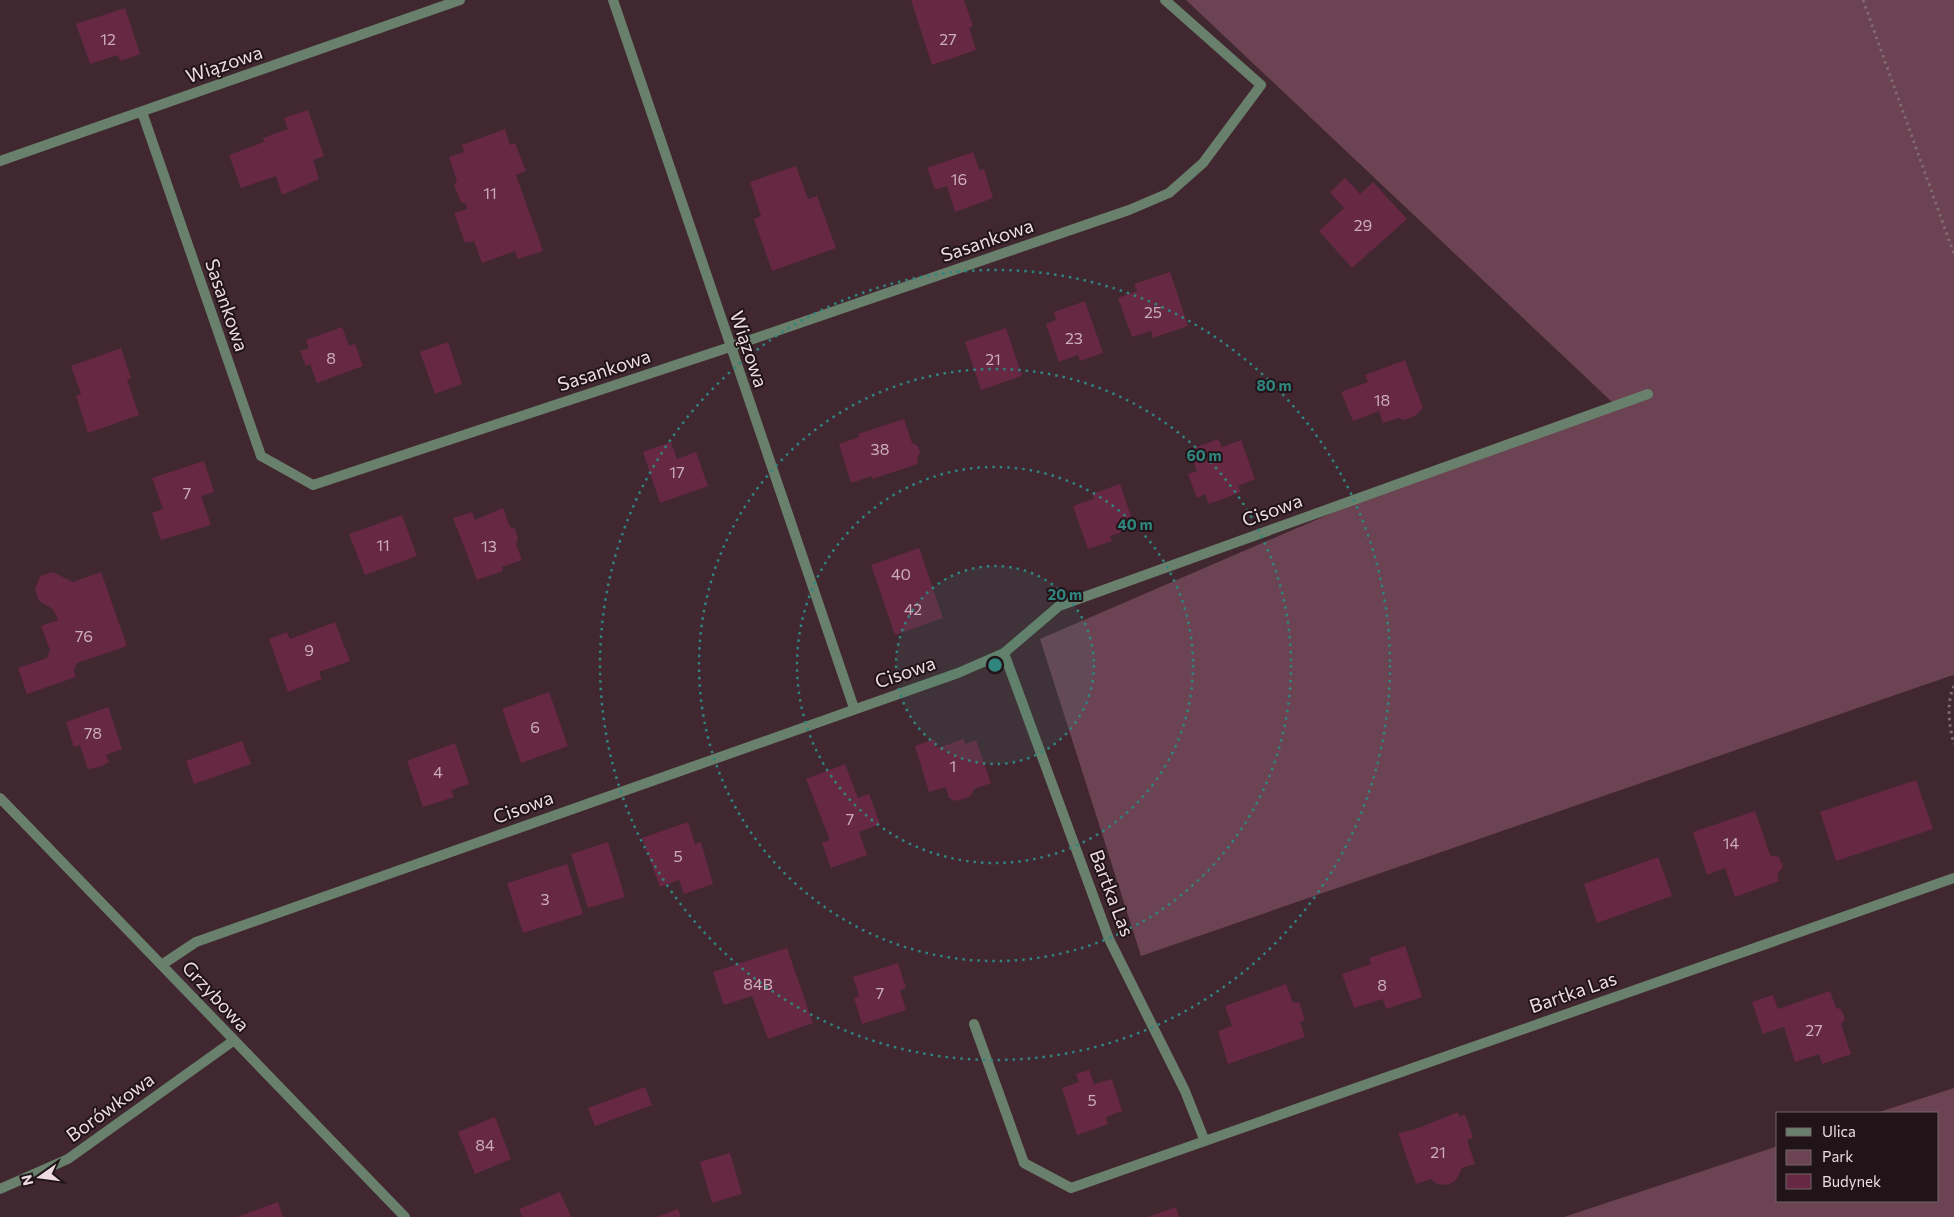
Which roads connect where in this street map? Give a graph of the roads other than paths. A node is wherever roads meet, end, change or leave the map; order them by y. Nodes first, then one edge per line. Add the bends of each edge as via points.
1 (460, 0) edge
2 (613, 0) edge
3 (1165, 0) edge
4 (142, 112) junction
5 (0, 161) edge
6 (730, 346) junction
7 (1648, 394) dead end
8 (1004, 653) junction
9 (854, 708) junction
10 (0, 798) edge
11 (1954, 878) edge
12 (163, 964) junction
13 (974, 1024) dead end
14 (233, 1041) junction
15 (1204, 1139) junction
16 (0, 1189) edge
17 (405, 1217) edge

1 - 4 street, Wiązowa
2 - 6 street, Wiązowa
3 - 6 street, Sasankowa via 1261,85 1203,163 1169,193 1129,210
4 - 5 street, Wiązowa
4 - 6 street, Sasankowa via 261,456 313,485
6 - 9 street, Wiązowa
7 - 8 street, Cisowa via 1059,606
8 - 9 street, Cisowa via 958,673
8 - 15 street, Bartka Las via 1109,939 1185,1090
9 - 12 street, Cisowa via 196,942
10 - 12 street, Grzybowa
11 - 15 street, Bartka Las
12 - 14 street, Grzybowa
13 - 15 street, Bartka Las via 1024,1163 1071,1188
14 - 16 street, Borówkowa via 68,1159
14 - 17 street, Grzybowa

